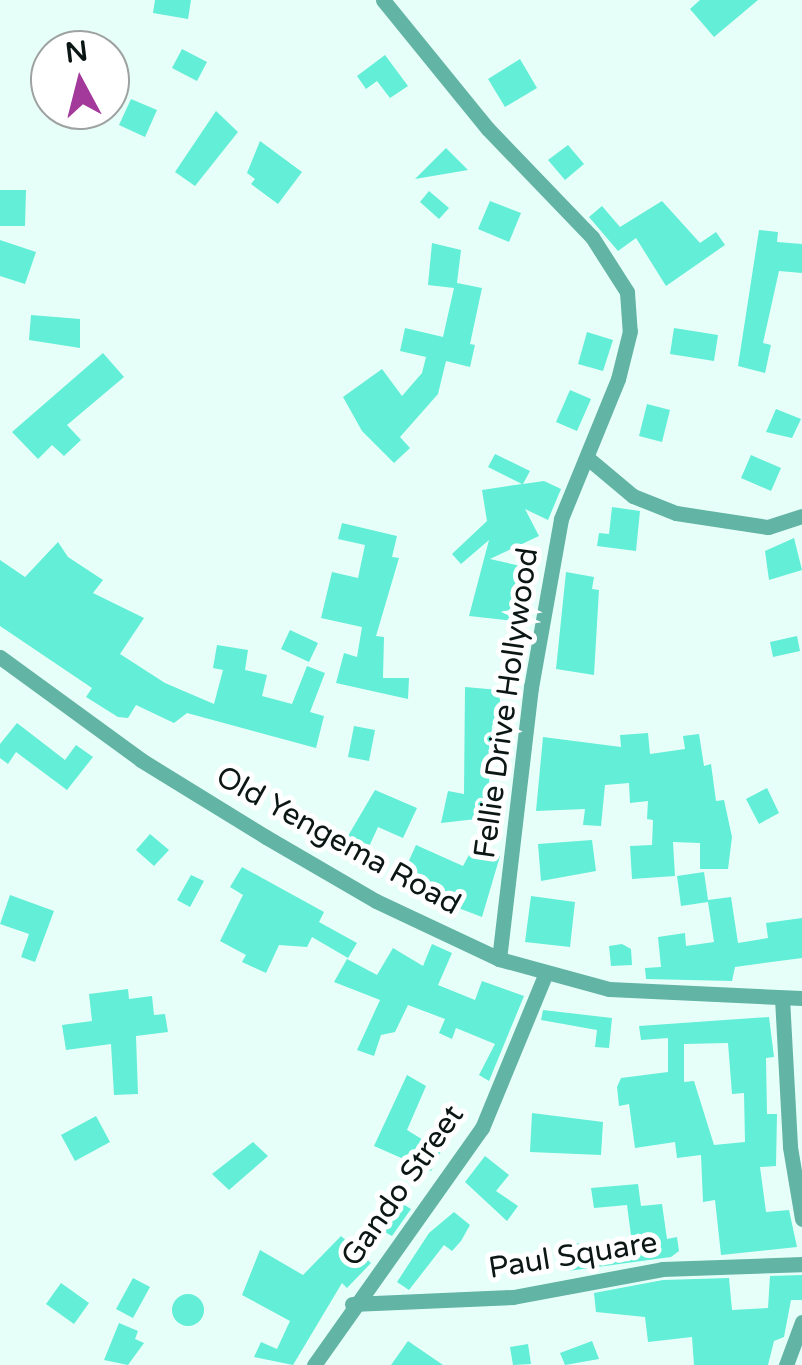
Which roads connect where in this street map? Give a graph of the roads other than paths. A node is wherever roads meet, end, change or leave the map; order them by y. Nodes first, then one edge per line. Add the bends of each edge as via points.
1 (383, 0) edge
2 (590, 460) junction
3 (802, 516) edge
4 (0, 657) edge
5 (499, 959) junction
6 (545, 974) junction
7 (782, 998) junction
8 (802, 998) edge
9 (802, 1219) edge
10 (802, 1264) edge
11 (352, 1304) junction
12 (802, 1322) edge
13 (314, 1365) edge
14 (786, 1365) edge

1 - 2 street, Fellie Drive Hollywood via 488,128 592,237 627,292 630,331
2 - 3 street via 633,496 676,514 768,528
2 - 5 street, Fellie Drive Hollywood via 561,519 550,578
4 - 5 street, Old Yengema Road via 141,760 266,837 376,901
5 - 6 street, Old Yengema Road
6 - 7 street, Old Yengema Road via 700,998
6 - 11 street, Gando Street via 482,1128 424,1216
7 - 8 street, Old Yengema Road
7 - 9 street via 790,1146
10 - 11 street, Paul Square via 662,1268 513,1296
11 - 13 street, Gando Street
12 - 14 street

